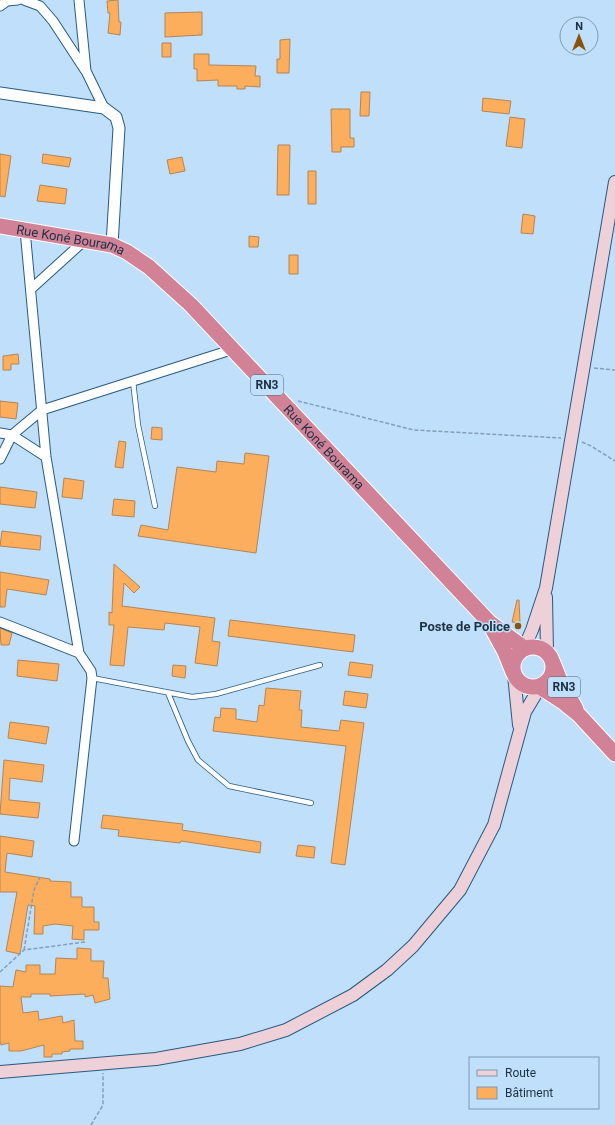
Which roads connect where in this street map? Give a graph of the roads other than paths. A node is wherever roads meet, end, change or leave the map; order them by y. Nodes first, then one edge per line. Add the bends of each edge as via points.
1 (18, 0) edge
2 (24, 0) edge
3 (79, 0) edge
4 (0, 6) edge
5 (86, 71) junction
6 (0, 93) edge
7 (104, 108) junction
8 (615, 182) edge
9 (0, 226) edge
10 (25, 230) junction
11 (85, 240) junction
12 (112, 245) junction
13 (31, 289) junction
14 (234, 349) junction
15 (133, 381) junction
16 (42, 410) junction
17 (0, 434) edge
18 (12, 435) junction
19 (46, 457) junction
20 (0, 459) edge
21 (155, 506) dead end
22 (546, 588) junction
23 (0, 622) edge
24 (489, 622) junction
25 (524, 648) junction
26 (79, 653) junction
27 (550, 655) junction
28 (320, 665) dead end
29 (514, 675) junction
30 (92, 678) junction
31 (540, 687) junction
32 (168, 693) junction
33 (579, 715) junction
34 (519, 730) junction
35 (615, 754) edge
36 (311, 804) dead end
37 (74, 841) dead end
38 (0, 1072) edge

1 - 4 street
2 - 5 street via 40,6
3 - 5 street
5 - 7 street
6 - 7 street
7 - 12 street via 116,117 119,128
8 - 22 main road
9 - 10 highway, Rue Koné Bourama / RN3
10 - 11 highway, Rue Koné Bourama / RN3
10 - 13 street
11 - 12 highway, Rue Koné Bourama / RN3
11 - 13 street
12 - 14 highway, Rue Koné Bourama / RN3 via 149,267
13 - 16 street
14 - 15 street
14 - 24 highway, Rue Koné Bourama / RN3
15 - 16 street
15 - 21 lane via 138,425
16 - 18 street
16 - 19 street
17 - 18 street
18 - 19 street
18 - 20 street
19 - 26 street
22 - 25 main road
22 - 27 main road
23 - 26 street
24 - 25 highway, Rue Koné Bourama / RN3
24 - 29 highway, Rue Koné Bourama / RN3
25 - 27 highway via 536,646
25 - 29 highway via 517,653 514,660
26 - 30 street via 91,671
27 - 31 highway, RN3 via 554,666 552,674
27 - 33 highway, RN3
28 - 32 lane via 216,694 192,697
29 - 31 highway, RN3 via 525,685
29 - 34 main road
30 - 32 lane
30 - 37 street
31 - 33 highway, RN3
31 - 34 main road via 525,712
32 - 36 lane via 198,760 229,786
33 - 35 highway, RN3
34 - 38 main road via 494,825 460,890 413,946 387,970 352,995 286,1030 240,1044 156,1059

